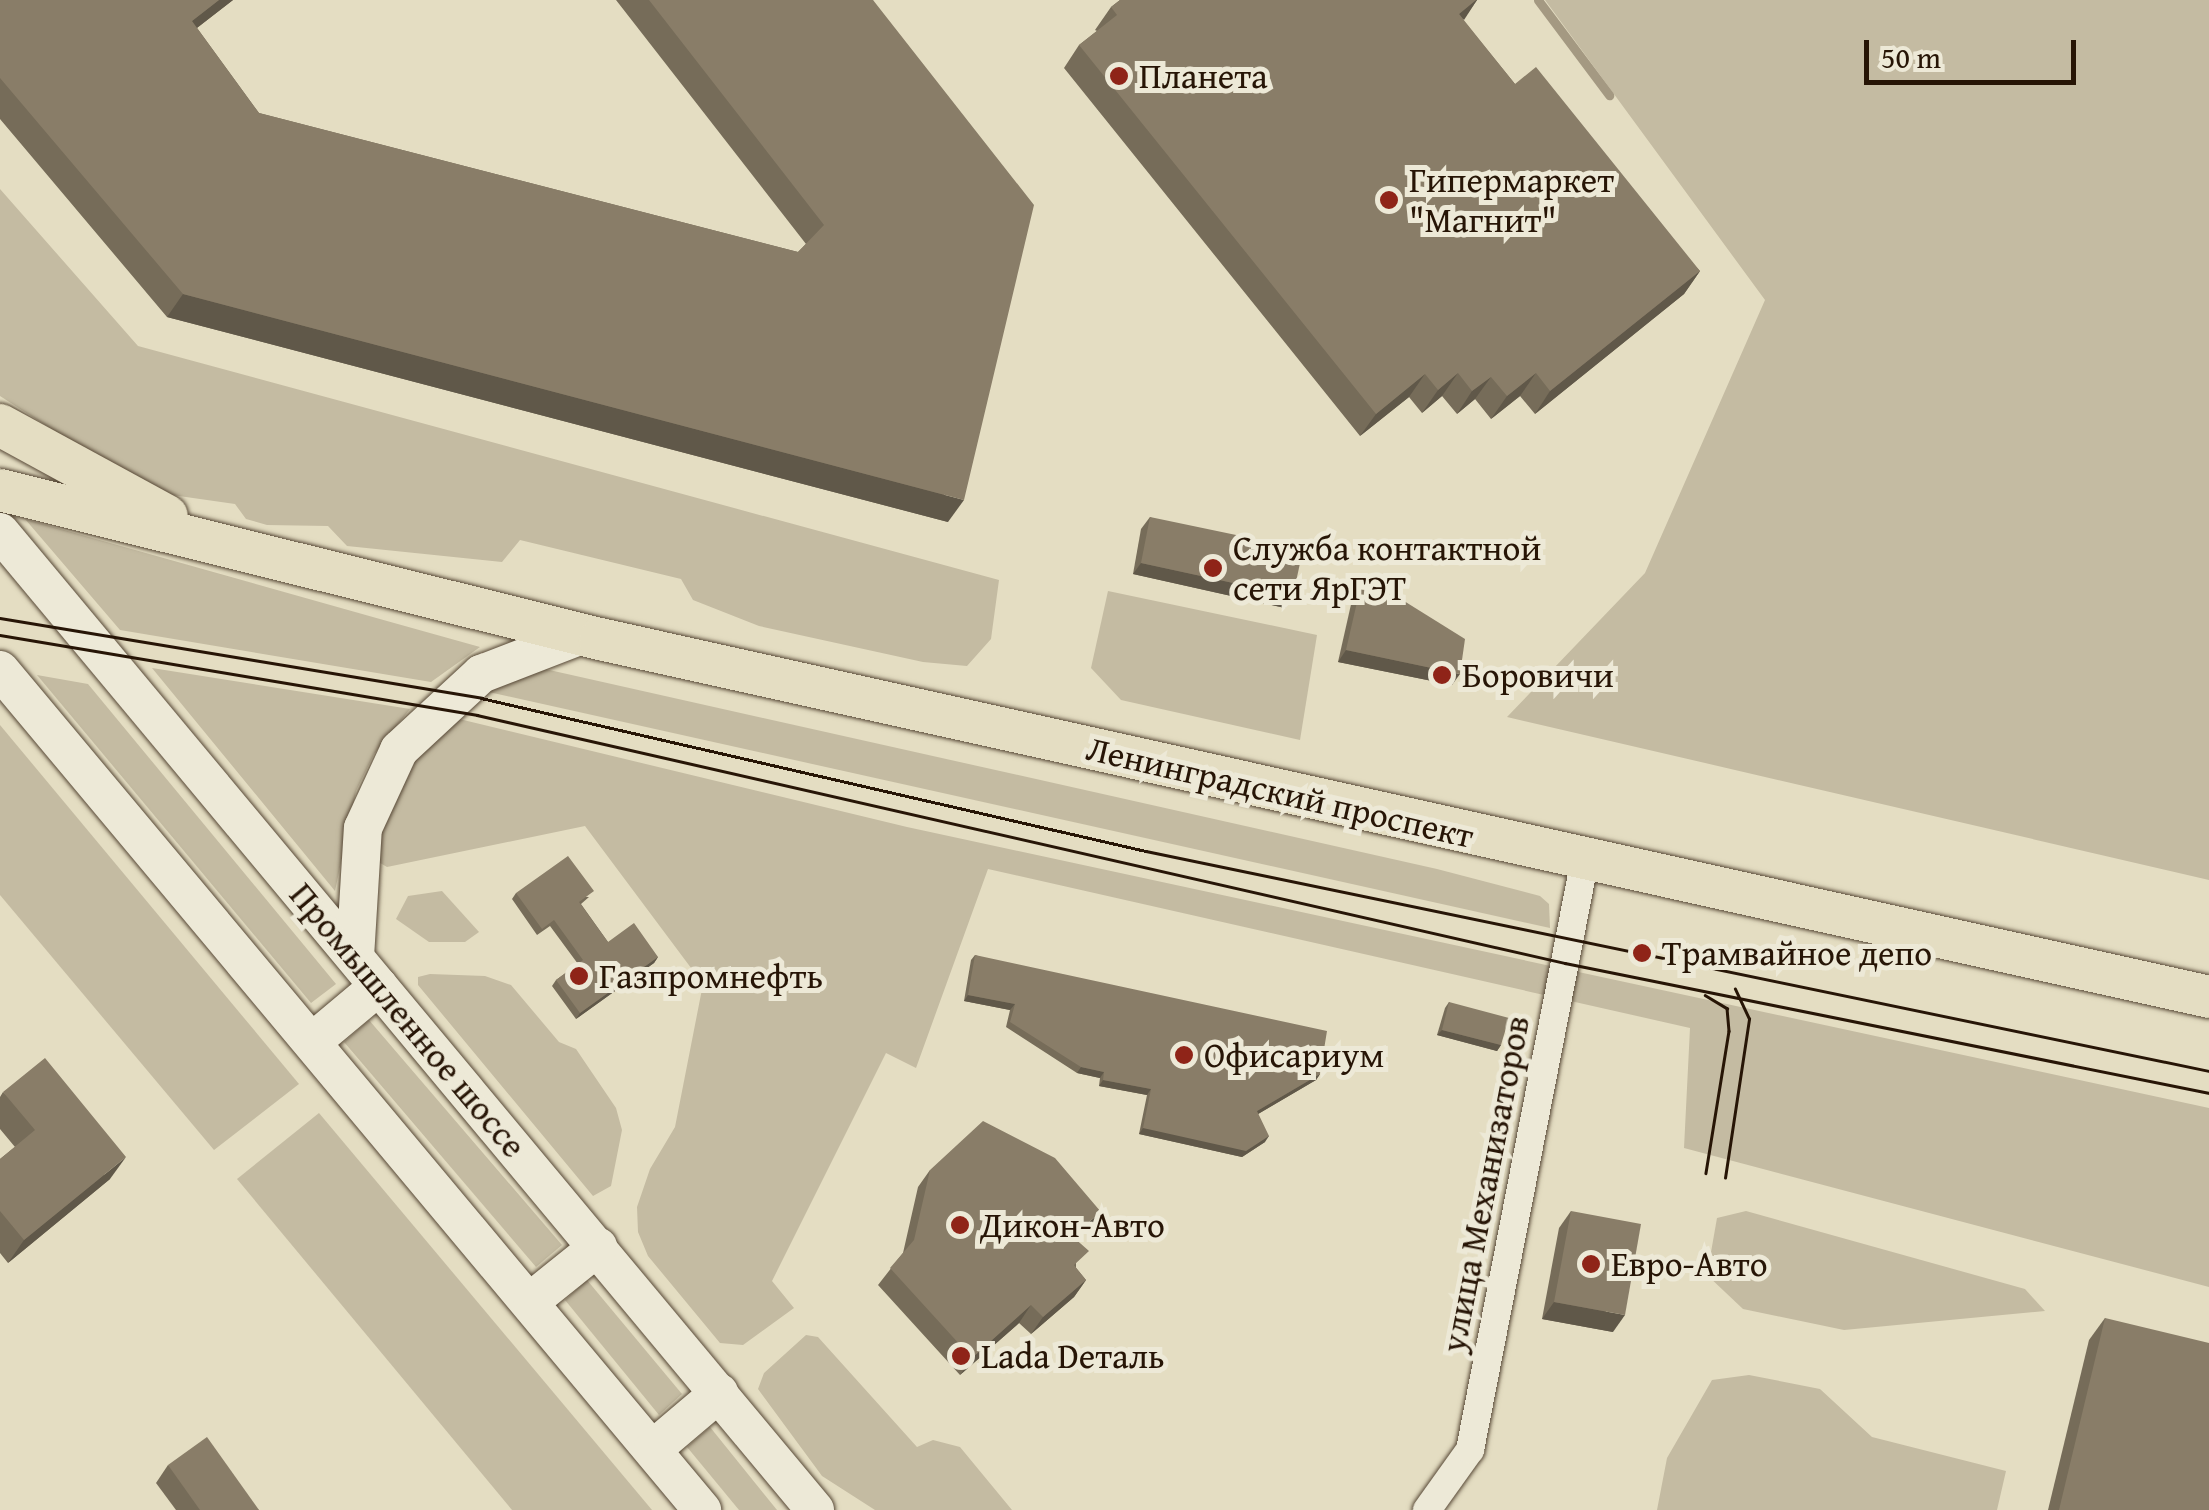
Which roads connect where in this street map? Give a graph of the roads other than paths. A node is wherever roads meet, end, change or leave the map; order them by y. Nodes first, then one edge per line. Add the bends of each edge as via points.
1 (0, 426) edge
2 (0, 490) edge
3 (0, 532) edge
4 (352, 580) junction
5 (582, 635) junction
6 (0, 670) edge
7 (1585, 859) junction
8 (367, 972) junction
9 (2209, 998) edge
10 (312, 1042) junction
11 (598, 1247) junction
12 (532, 1300) junction
13 (719, 1393) junction
14 (652, 1449) junction
15 (702, 1510) edge
16 (814, 1510) edge
17 (1427, 1510) edge

1 - 4 main road, Ленинградский проспект via 152,510
2 - 4 main road, Ленинградский проспект
3 - 8 main road, Промышленное шоссе
4 - 5 main road, Ленинградский проспект
5 - 7 main road, Ленинградский проспект
5 - 8 main road via 481,674 400,750 363,828
6 - 10 main road
7 - 9 main road, Ленинградский проспект
7 - 17 street, улица Механизаторов via 1470,1450
8 - 10 main road
8 - 11 main road, Промышленное шоссе
10 - 12 main road
11 - 12 main road
11 - 13 main road, Промышленное шоссе
12 - 14 main road
13 - 14 main road
13 - 16 main road, Промышленное шоссе
14 - 15 main road

